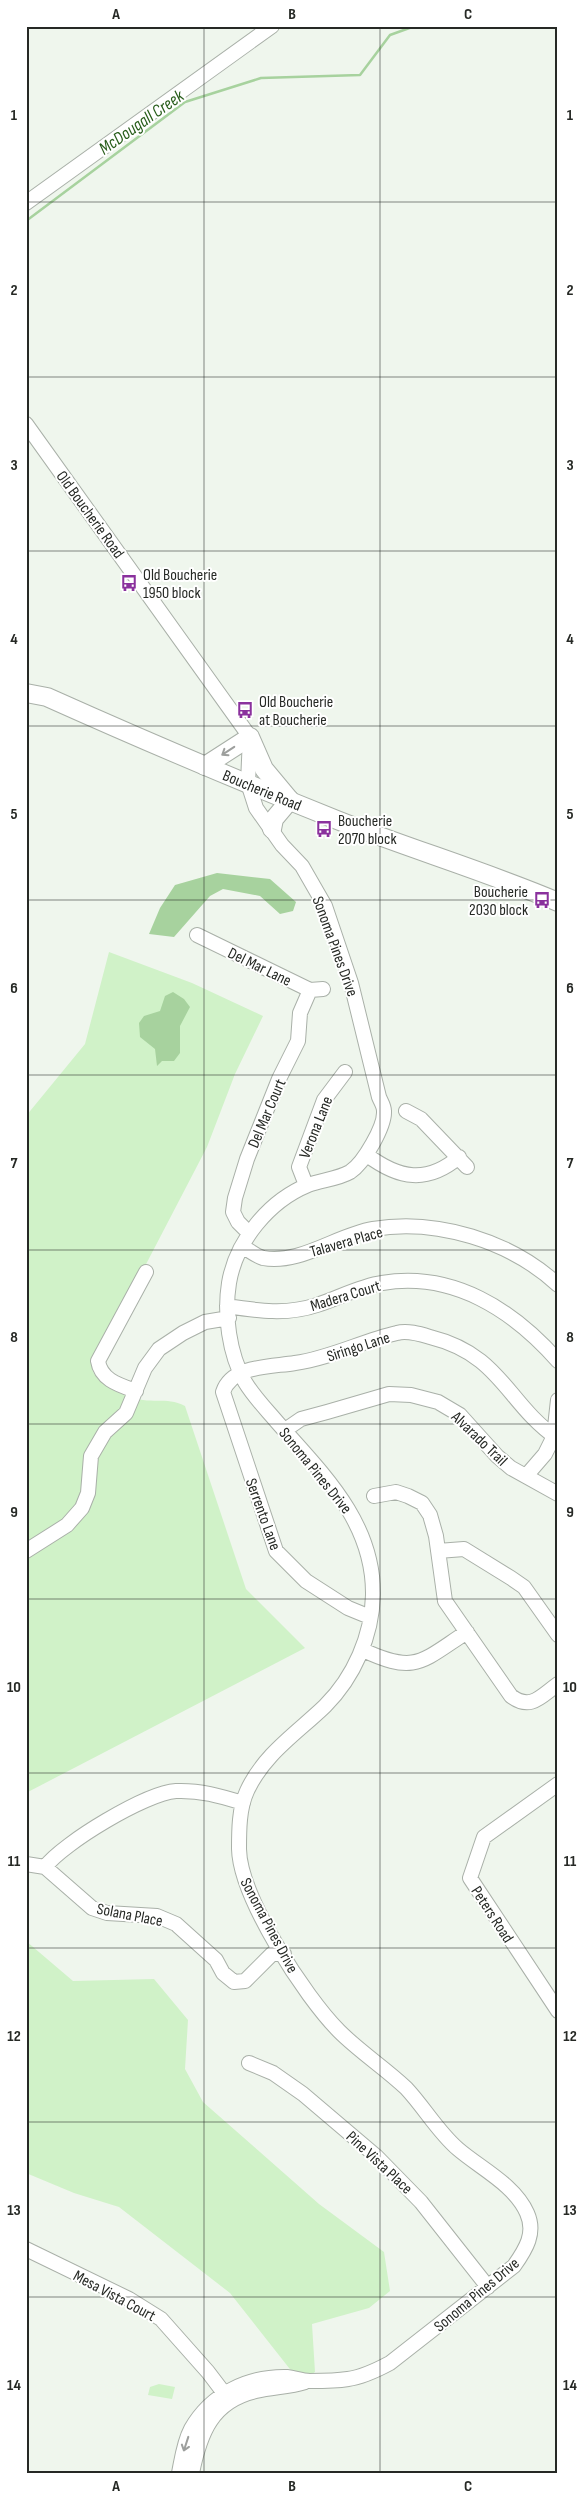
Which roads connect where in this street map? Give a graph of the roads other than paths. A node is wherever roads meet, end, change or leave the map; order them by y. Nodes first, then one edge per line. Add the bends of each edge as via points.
1 (272, 26) edge
2 (26, 203) edge
3 (26, 424) edge
4 (26, 693) edge
5 (250, 736) junction
6 (206, 766) junction
7 (248, 783) junction
8 (290, 800) junction
9 (272, 829) junction
10 (558, 902) edge
11 (197, 935) dead end
12 (316, 989) joint
13 (345, 1072) dead end
14 (406, 1110) dead end
15 (368, 1155) junction
16 (306, 1185) junction
17 (249, 1233) junction
18 (243, 1247) junction
19 (146, 1272) dead end
20 (558, 1285) edge
21 (228, 1312) junction
22 (558, 1361) edge
23 (240, 1372) junction
24 (136, 1391) junction
25 (558, 1400) edge
26 (284, 1430) junction
27 (556, 1437) edge
28 (526, 1476) junction
29 (558, 1494) edge
30 (374, 1496) dead end
31 (26, 1551) edge
32 (438, 1551) junction
33 (370, 1618) junction
34 (467, 1632) junction
35 (558, 1635) edge
36 (363, 1650) junction
37 (558, 1684) edge
38 (558, 1784) edge
39 (243, 1803) junction
40 (26, 1864) edge
41 (45, 1867) junction
42 (284, 1954) junction
43 (558, 2011) edge
44 (249, 2063) dead end
45 (26, 2249) edge
46 (488, 2287) junction
47 (227, 2397) junction
48 (179, 2473) edge
49 (192, 2473) edge

1 - 2 street
3 - 5 street, Old Boucherie Road
4 - 6 main road, Boucherie Road via 47,697
5 -> 6 main road
5 - 7 street
5 - 8 main road via 264,769
6 - 7 main road, Boucherie Road
7 - 8 main road, Boucherie Road
7 - 9 street, Sonoma Pines Drive via 256,808
8 - 9 main road via 274,818
8 - 10 main road, Boucherie Road via 502,878
9 - 15 street, Sonoma Pines Drive via 302,866 324,906 351,983 384,1108 382,1127 375,1134
11 - 12 street, Del Mar Lane
12 - 17 street, Del Mar Court via 300,1013 298,1042 279,1079 235,1198 233,1212
13 - 16 street, Verona Lane via 324,1100 299,1167
14 - 15 street via 421,1119 463,1162 433,1174 403,1175 384,1168
15 - 16 street, Sonoma Pines Drive via 349,1172
16 - 17 street, Sonoma Pines Drive via 282,1199
17 - 18 street, Sonoma Pines Drive
18 - 20 street, Talavera Place via 261,1258 278,1258 304,1253 373,1229 439,1228 478,1238 516,1255
18 - 21 street, Sonoma Pines Drive via 229,1283
19 - 24 street via 98,1361 99,1369 106,1378
21 - 22 street, Madera Court via 279,1313 316,1306 381,1283 420,1281 481,1298 509,1314 542,1342
21 - 23 street, Sonoma Pines Drive via 231,1347
21 - 24 street, Madera Court via 183,1333 159,1349 144,1368
23 - 26 street, Sonoma Pines Drive via 256,1398
23 - 27 street, Siringo Lane via 311,1361 399,1332 417,1334 451,1342 473,1353 498,1374
23 - 33 street, Serrento Lane via 226,1382 223,1392 276,1551 306,1581
24 - 31 street, Madera Court via 126,1413 105,1432 92,1456 88,1493 82,1508 67,1524
25 - 27 street
26 - 28 street, Alvarado Trail via 302,1419 389,1394 411,1395 438,1402 460,1415 497,1456
26 - 33 street, Sonoma Pines Drive via 350,1509 369,1557 373,1595
27 - 28 street
28 - 29 street, Alvarado Trail
30 - 32 street via 396,1492 422,1504 430,1514
32 - 34 street via 446,1601
32 - 35 street via 464,1549 524,1587
33 - 36 street, Sonoma Pines Drive
34 - 36 street via 423,1660 409,1664 389,1662
34 - 37 street via 511,1696 520,1703 533,1702
36 - 39 street, Sonoma Pines Drive via 327,1704 276,1748
38 - 43 street, Peters Road via 484,1837 470,1878
39 - 41 street via 201,1791 173,1791 150,1798 79,1838
39 - 42 street, Sonoma Pines Drive via 239,1841 242,1870 255,1902
40 - 41 street
41 - 42 street, Solana Place via 92,1908 157,1916 176,1924 216,1960 234,1982 245,1981 272,1954
42 - 46 street, Sonoma Pines Drive via 316,2004 338,2030 406,2089 455,2146 516,2195 528,2214 531,2233 526,2250 514,2266
44 - 46 street, Pine Vista Place via 273,2073 303,2094 376,2156 421,2202
45 - 47 street, Mesa Vista Court via 161,2319
46 - 47 street, Sonoma Pines Drive via 390,2363 370,2374 348,2379 308,2381 288,2377 263,2379
47 -> 48 street, Sonoma Pines Drive via 210,2405 191,2429
47 - 49 street, Sonoma Pines Drive via 202,2434

